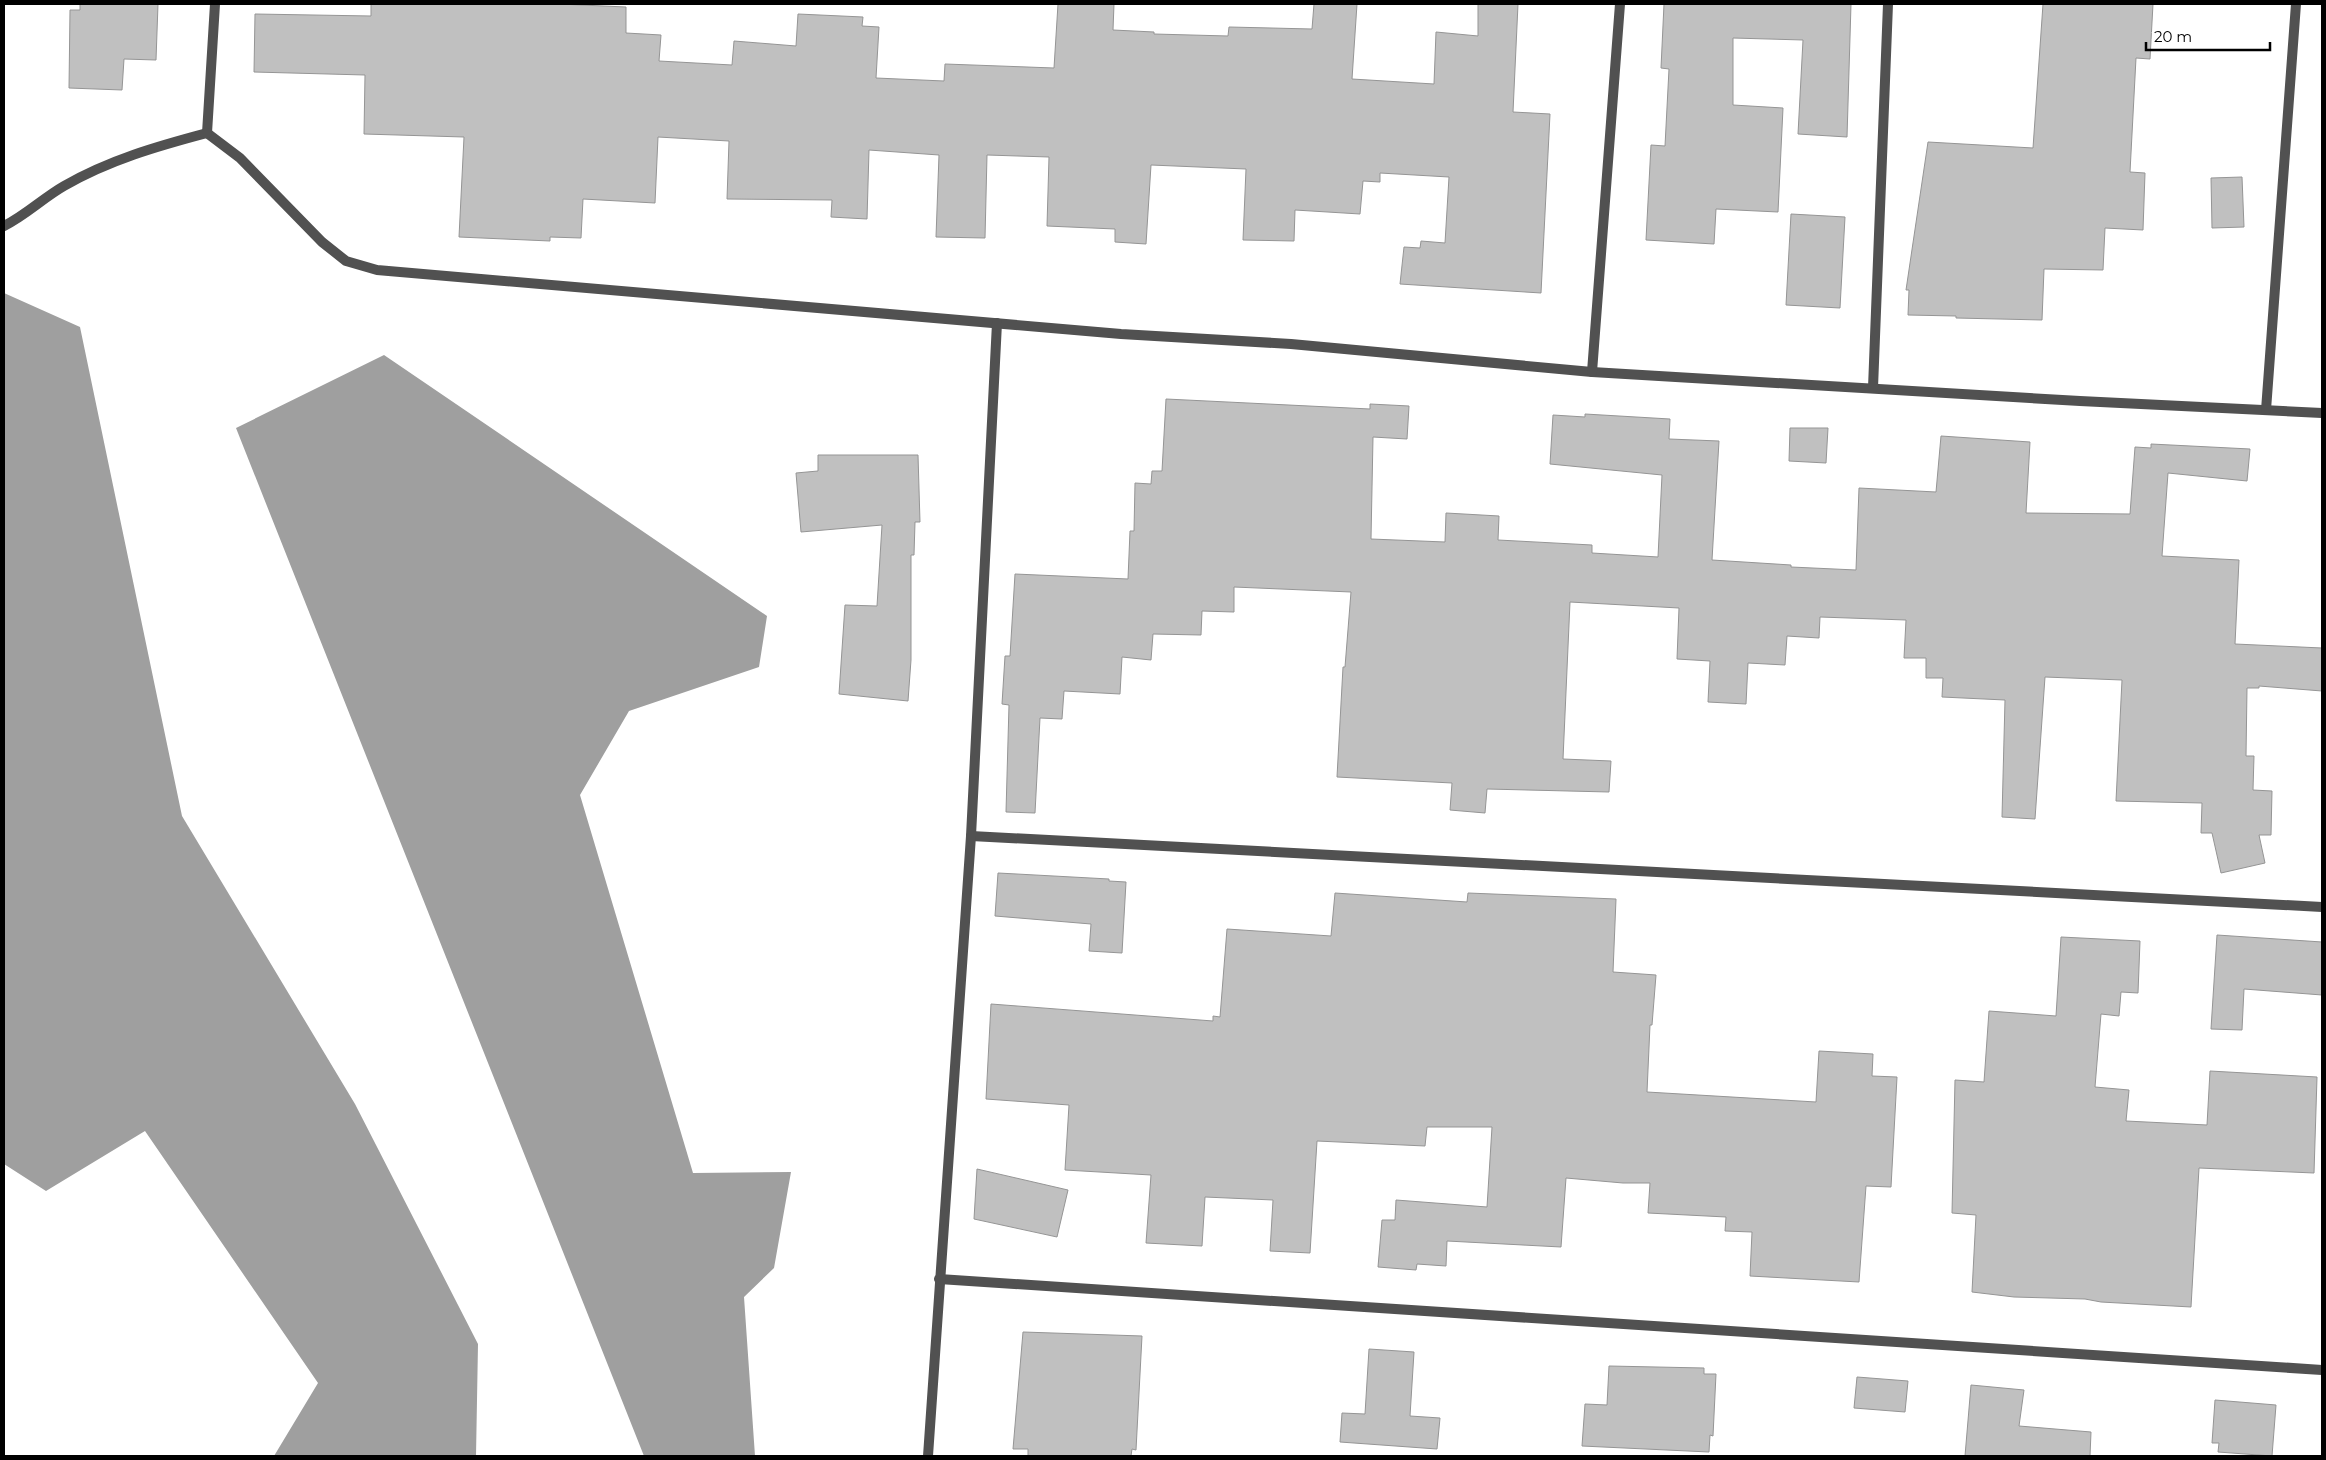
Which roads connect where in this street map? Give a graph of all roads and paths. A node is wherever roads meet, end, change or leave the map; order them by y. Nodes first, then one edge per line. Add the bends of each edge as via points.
1 (215, 4) edge
2 (1620, 4) edge
3 (1888, 4) edge
4 (2296, 4) edge
5 (208, 133) junction
6 (4, 226) edge
7 (997, 323) junction
8 (1592, 372) junction
9 (1873, 388) junction
10 (2266, 410) junction
11 (2322, 413) edge
12 (971, 836) junction
13 (2322, 907) edge
14 (940, 1279) junction
15 (2322, 1370) edge
16 (928, 1456) edge

1 - 5 street
2 - 8 street
3 - 9 street
4 - 10 street
5 - 6 street via 140,151 64,186
5 - 7 street via 240,158 322,242 346,261 377,270
7 - 8 street via 1291,344
7 - 12 street
8 - 9 street
9 - 10 street
10 - 11 street
12 - 13 street
12 - 14 street
14 - 15 street
14 - 16 street

